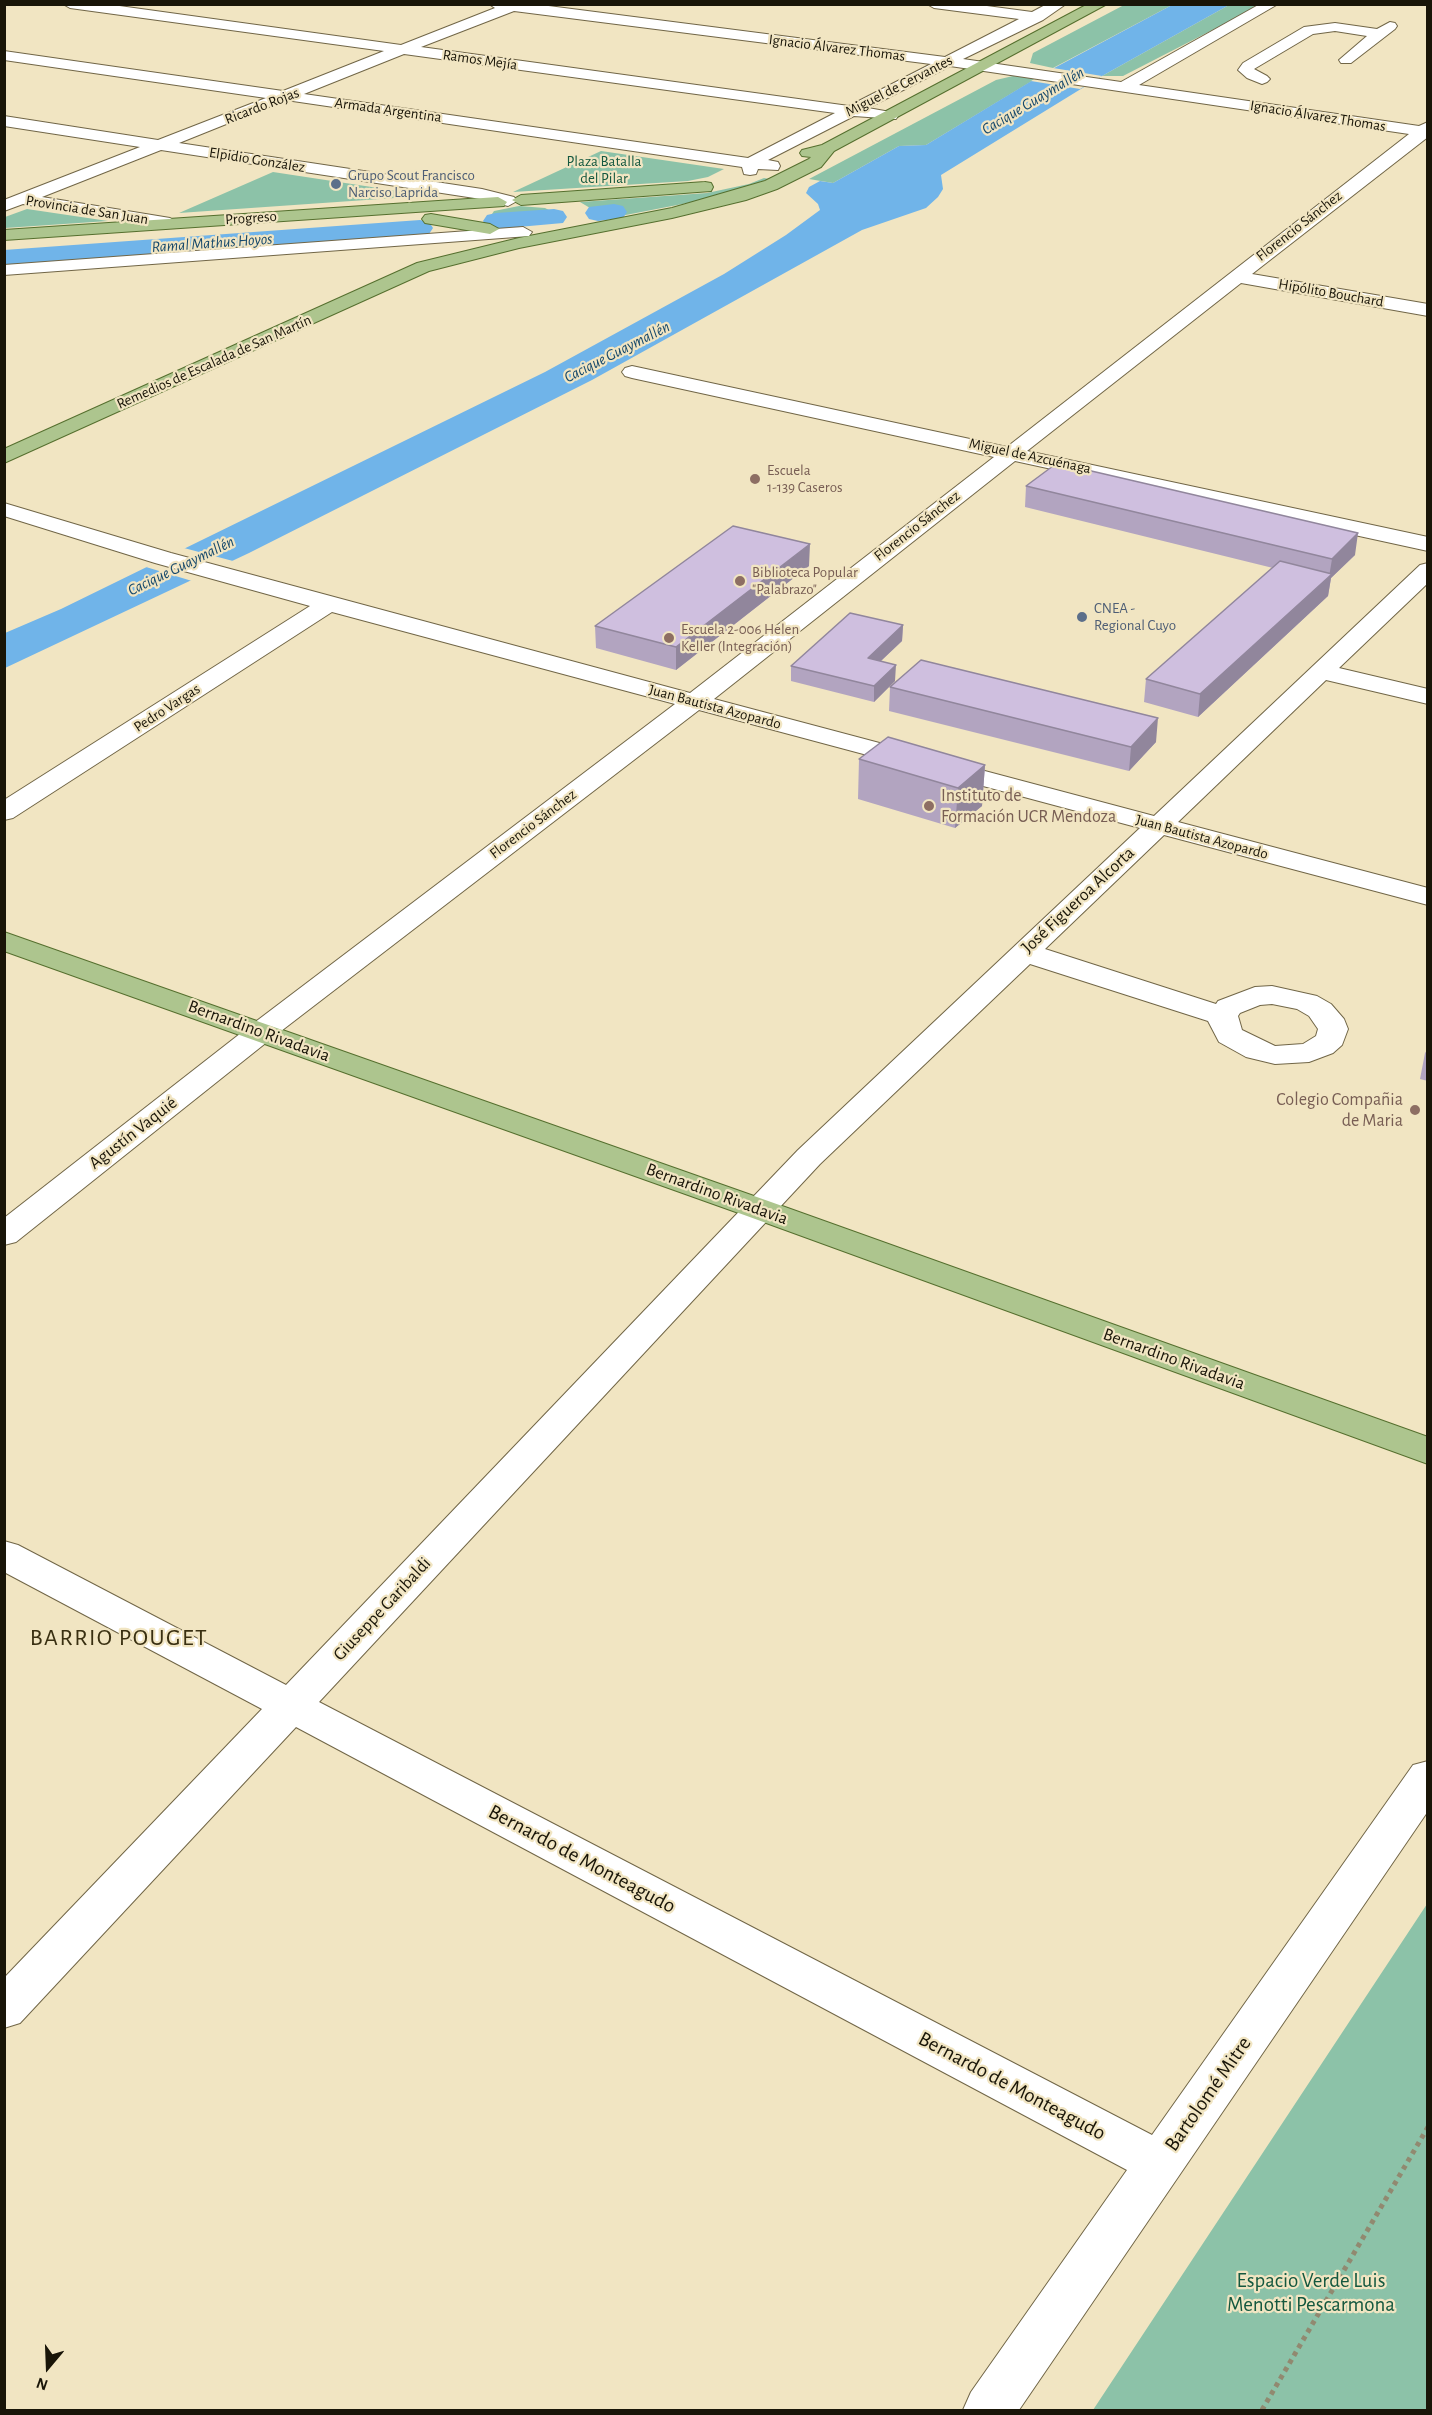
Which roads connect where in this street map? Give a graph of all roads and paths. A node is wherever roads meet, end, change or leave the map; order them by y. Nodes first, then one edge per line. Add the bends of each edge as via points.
1 (70, 4) edge
2 (496, 4) edge
3 (934, 4) edge
4 (1059, 4) edge
5 (1100, 4) edge
6 (1271, 4) edge
7 (515, 6) edge
8 (1036, 17) junction
9 (1380, 18) dead end
10 (1070, 21) junction
11 (1227, 29) junction
12 (1250, 32) dead end
13 (1380, 34) junction
14 (1272, 36) dead end
15 (1294, 39) junction
16 (405, 50) junction
17 (4, 54) edge
18 (1346, 60) dead end
19 (947, 62) junction
20 (983, 66) junction
21 (1262, 79) dead end
22 (1125, 86) junction
23 (289, 96) junction
24 (852, 110) junction
25 (890, 116) junction
26 (4, 121) edge
27 (1425, 130) edge
28 (160, 145) junction
29 (828, 148) junction
30 (750, 169) junction
31 (13, 198) edge
32 (509, 201) junction
33 (716, 202) joint
34 (4, 206) edge
35 (656, 216) junction
36 (171, 223) junction
37 (468, 227) junction
38 (532, 234) junction
39 (4, 235) edge
40 (390, 241) junction
41 (4, 244) edge
42 (446, 252) junction
43 (423, 267) junction
44 (4, 270) edge
45 (1235, 276) junction
46 (1428, 310) edge
47 (632, 372) dead end
48 (1012, 452) junction
49 (4, 457) edge
50 (4, 509) edge
51 (1428, 544) edge
52 (1428, 570) edge
53 (329, 604) junction
54 (1320, 671) junction
55 (1428, 697) edge
56 (694, 702) junction
57 (4, 812) edge
58 (1157, 825) junction
59 (1428, 897) edge
60 (4, 941) edge
61 (1023, 952) junction
62 (1223, 1016) dead end
63 (261, 1032) junction
64 (759, 1209) junction
65 (4, 1235) edge
66 (1428, 1450) edge
67 (4, 1555) edge
68 (290, 1706) junction
69 (1428, 1777) edge
70 (4, 2009) edge
71 (1428, 2127) edge
72 (1160, 2163) junction
73 (989, 2410) edge
74 (1262, 2410) edge

1 - 16 street, Ramos Mejía
2 - 7 street, Ignacio Álvarez Thomas
3 - 8 street
4 - 8 street, Miguel de Cervantes
5 - 10 main road, Miguel de Cervantes
6 - 11 street
7 - 16 street, Ricardo Rojas
7 - 19 street, Ignacio Álvarez Thomas
8 - 10 street
8 - 19 street, Miguel de Cervantes
9 - 13 street via 1392,25
10 - 20 main road, Miguel de Cervantes
11 - 12 street
11 - 22 street
13 - 15 street via 1335,27 1309,30
13 - 18 street
14 - 15 street
15 - 21 street via 1248,66 1246,70
16 - 23 street, Ricardo Rojas
16 - 24 street, Ramos Mejía
17 - 23 street, Armada Argentina
19 - 20 street, Ignacio Álvarez Thomas
19 - 24 street, Miguel de Cervantes
20 - 22 street, Ignacio Álvarez Thomas
20 - 25 main road, Miguel de Cervantes
22 - 27 street, Ignacio Álvarez Thomas
23 - 28 street, Ricardo Rojas
23 - 30 street, Armada Argentina
24 - 25 street, Ramos Mejía
24 - 30 street, Miguel de Cervantes
25 - 29 main road, Miguel de Cervantes
26 - 28 street, Elpidio González
27 - 45 street, Florencio Sánchez
28 - 31 street, Ricardo Rojas
28 - 32 street, Elpidio González
29 - 30 main road, Miguel de Cervantes
29 - 33 main road, Miguel de Cervantes via 815,163 785,178
30 - 32 main road, Miguel de Cervantes via 699,188
31 - 34 street, Ricardo Rojas
31 - 36 street, Provincia de San Juan
32 - 36 main road, Progreso
32 - 37 main road, Remedios de Escalada de San Martín via 478,208
32 - 38 main road via 547,202 569,211 568,221
33 - 35 main road, Remedios de Escalada de San Martín
35 - 38 main road, Remedios de Escalada de San Martín
35 - 38 main road
36 - 39 main road, Progreso
37 - 38 street
37 - 38 main road, Progreso
37 - 40 street
37 - 41 main road, Progreso via 420,218
37 - 42 main road, Remedios de Escalada de San Martín
38 - 43 main road, Remedios de Escalada de San Martín
40 - 42 street via 431,243 442,246
40 - 44 street
42 - 43 main road, Remedios de Escalada de San Martín
43 - 49 main road, Remedios de Escalada de San Martín
45 - 46 street, Hipólito Bouchard
45 - 48 street, Florencio Sánchez
47 - 48 street, Miguel de Azcuénaga
48 - 51 street, Miguel de Azcuénaga
48 - 56 street, Florencio Sánchez
50 - 53 street, Juan Bautista Azopardo
52 - 54 street, José Figueroa Alcorta
53 - 56 street, Juan Bautista Azopardo
53 - 57 street, Pedro Vargas
54 - 55 street
54 - 58 street, José Figueroa Alcorta
56 - 58 street, Juan Bautista Azopardo
56 - 63 street, Florencio Sánchez
58 - 59 street, Juan Bautista Azopardo
58 - 61 street, José Figueroa Alcorta
60 - 63 main road, Bernardino Rivadavia
61 - 62 street
61 - 64 street, José Figueroa Alcorta
63 - 64 main road, Bernardino Rivadavia
63 - 65 street, Agustín Vaquié
64 - 66 main road, Bernardino Rivadavia
64 - 68 street, Giuseppe Garibaldi
67 - 68 street, Bernardo de Monteagudo
68 - 70 street, Giuseppe Garibaldi
68 - 72 street, Bernardo de Monteagudo
69 - 72 street, Bartolomé Mitre
71 - 74 path
72 - 73 street, Bartolomé Mitre

